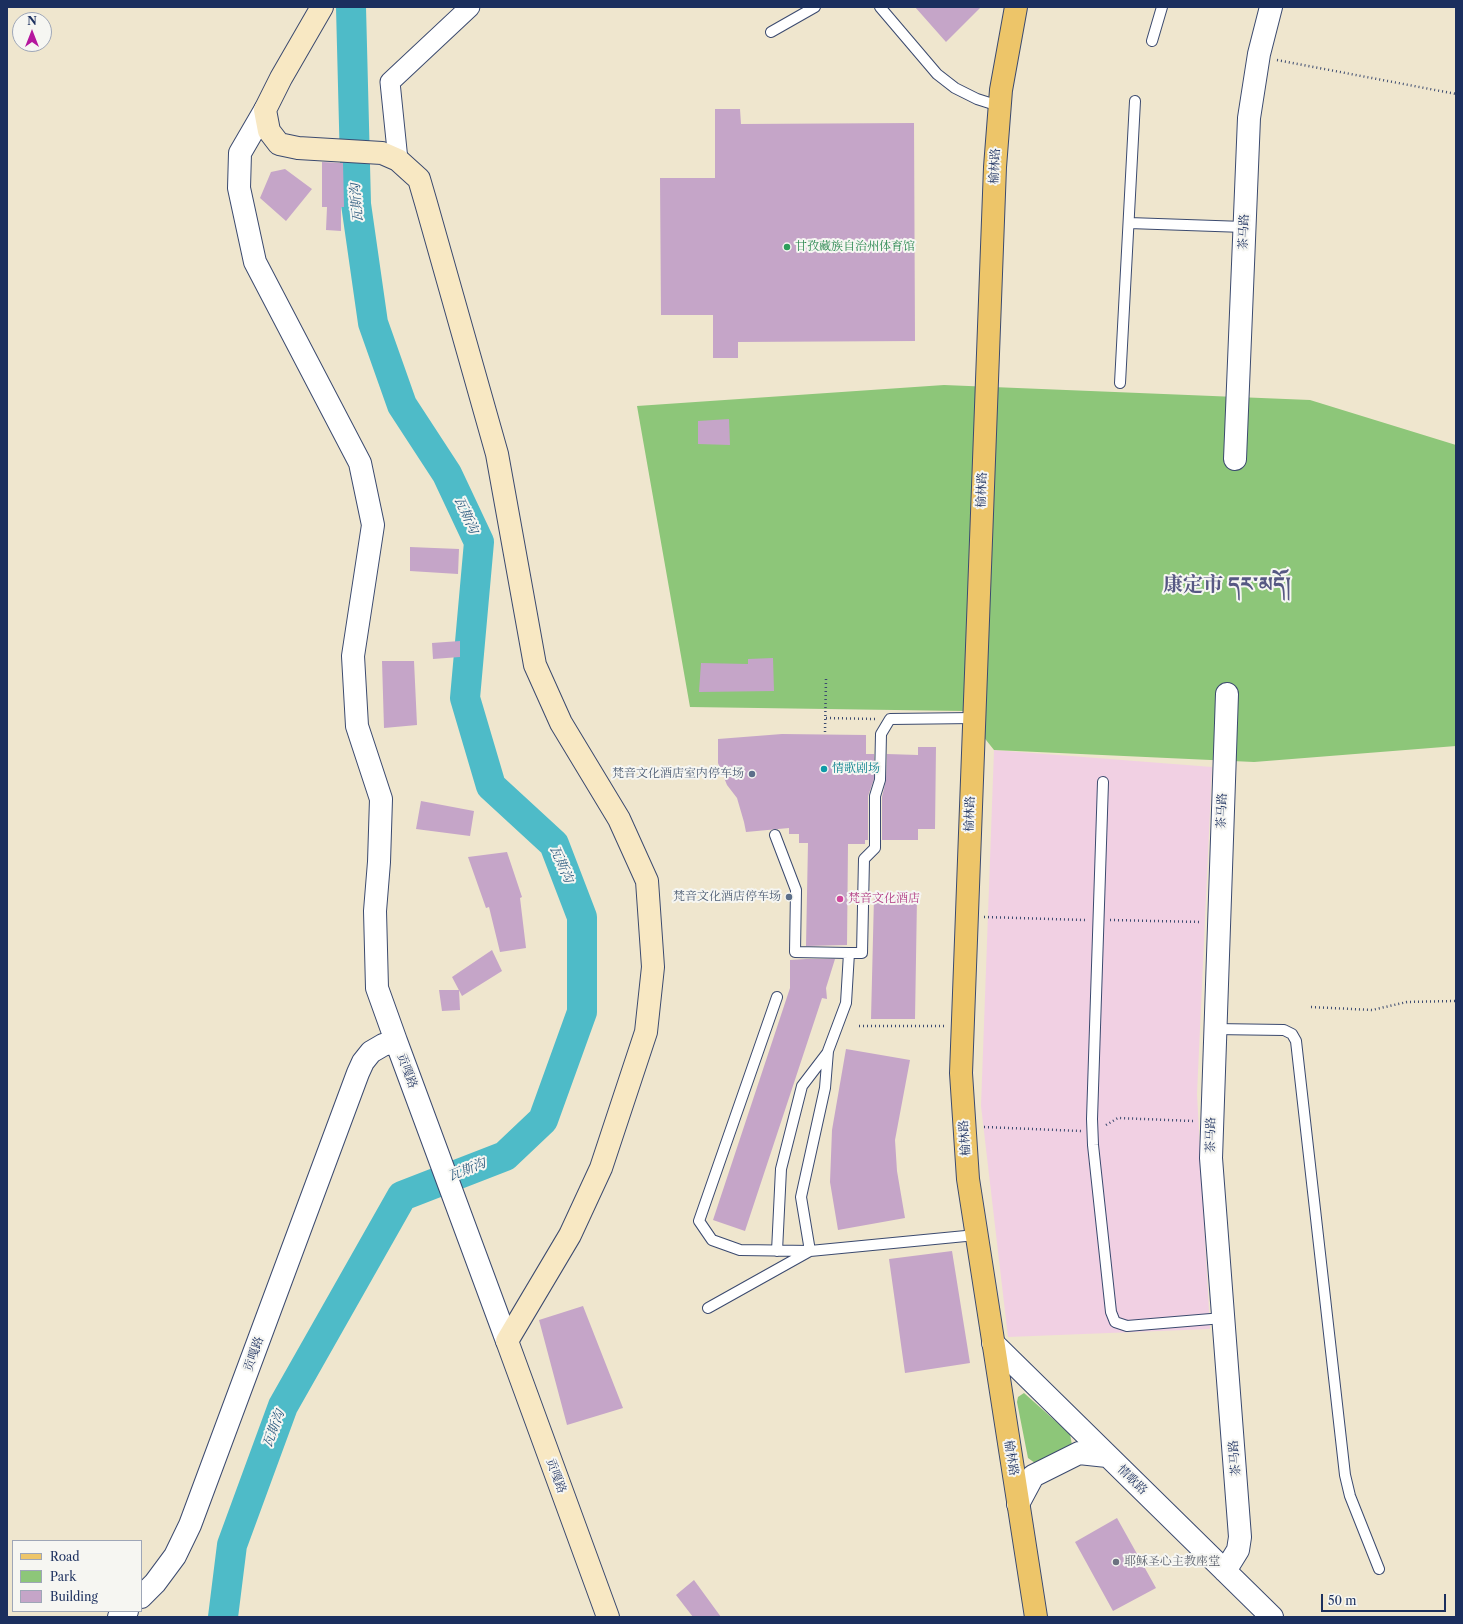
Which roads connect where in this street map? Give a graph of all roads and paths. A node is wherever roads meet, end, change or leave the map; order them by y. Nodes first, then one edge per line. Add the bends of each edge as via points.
1 (322, 7) edge
2 (470, 7) edge
3 (815, 7) edge
4 (880, 7) edge
5 (1016, 7) edge
6 (1162, 7) edge
7 (1271, 7) edge
8 (771, 32) dead end
9 (1152, 41) dead end
10 (1259, 57) junction
11 (1456, 94) edge
12 (1135, 101) dead end
13 (999, 106) junction
14 (265, 110) junction
15 (390, 156) junction
16 (1129, 223) junction
17 (1244, 227) junction
18 (1120, 383) dead end
19 (1235, 460) dead end
20 (826, 679) dead end
21 (1227, 694) dead end
22 (826, 718) junction
23 (974, 718) junction
24 (890, 719) junction
25 (825, 732) dead end
26 (1103, 782) dead end
27 (775, 835) dead end
28 (966, 917) junction
29 (1061, 919) dead end
30 (1136, 921) dead end
31 (1218, 923) junction
32 (848, 953) junction
33 (777, 997) dead end
34 (1456, 1001) edge
35 (1311, 1007) dead end
36 (859, 1026) dead end
37 (962, 1026) junction
38 (1214, 1029) junction
39 (396, 1041) junction
40 (828, 1052) junction
41 (1118, 1118) dead end
42 (1211, 1122) junction
43 (964, 1126) junction
44 (1059, 1129) dead end
45 (976, 1235) junction
46 (777, 1251) junction
47 (810, 1251) junction
48 (708, 1308) dead end
49 (1223, 1318) junction
50 (507, 1341) junction
51 (993, 1343) junction
52 (1107, 1456) junction
53 (1018, 1504) junction
54 (1379, 1569) dead end
55 (1225, 1571) junction
56 (142, 1596) edge
57 (608, 1617) edge
58 (1036, 1617) edge
59 (1272, 1617) edge

1 - 14 main road
2 - 15 street via 390,82
3 - 8 lane
4 - 13 lane via 937,74 955,88
5 - 13 main road, 榆林路
6 - 9 lane
7 - 10 street, 茶马路
10 - 11 path
10 - 17 street, 茶马路 via 1249,118
12 - 16 lane
13 - 23 main road, 榆林路
14 - 15 main road via 269,131 279,144
14 - 39 street via 240,153 239,188 255,262 360,463 373,525 353,656 357,726 381,799 375,911 377,988
15 - 50 main road via 418,179 426,203 497,454 535,665 560,722 619,819 646,881 653,967 646,1032 601,1168 570,1235
16 - 17 lane
16 - 18 lane
17 - 19 street, 茶马路
20 - 22 path
21 - 31 street, 茶马路
22 - 24 path
22 - 25 path
23 - 24 lane
23 - 28 main road, 榆林路
24 - 32 lane via 881,734 880,780 875,796 875,848 864,859 862,953
26 - 49 lane via 1092,1118 1111,1312 1115,1322 1127,1326
27 - 32 lane via 796,890 794,952
28 - 29 path
28 - 37 main road, 榆林路
30 - 31 path
31 - 38 street, 茶马路
32 - 40 lane via 846,1003
33 - 46 lane via 699,1221 712,1240 740,1250
34 - 35 path via 1407,1002 1372,1010
36 - 37 path
37 - 43 main road, 榆林路
38 - 42 street, 茶马路
38 - 54 lane via 1284,1030 1292,1034 1296,1041 1346,1480
39 - 50 street, 贡嘎路
39 - 56 street, 贡嘎路 via 371,1052 358,1072 190,1525 175,1556
40 - 46 lane via 802,1086 781,1169
40 - 47 lane via 825,1088 801,1197
41 - 42 path
42 - 49 street, 茶马路 via 1212,1181
43 - 44 path
43 - 45 main road, 榆林路
45 - 47 lane
45 - 51 main road, 榆林路
46 - 47 lane
47 - 48 lane
49 - 55 street, 茶马路 via 1240,1523 1238,1550
50 - 57 main road, 贡嘎路
51 - 52 street, 情歌路
51 - 53 main road, 榆林路
52 - 53 street via 1079,1453 1033,1476
52 - 55 street, 情歌路
53 - 58 main road, 榆林路
55 - 59 street, 情歌路

